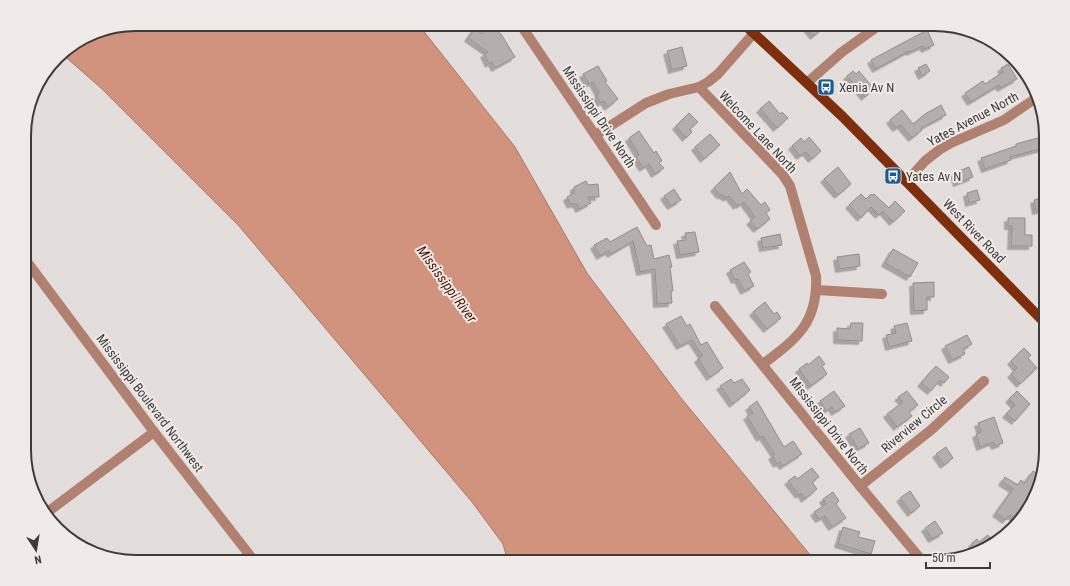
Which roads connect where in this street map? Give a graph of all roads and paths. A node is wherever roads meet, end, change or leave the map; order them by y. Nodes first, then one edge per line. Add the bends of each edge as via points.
1 (525, 31) edge
2 (871, 31) edge
3 (754, 33) joint
4 (808, 82) junction
5 (699, 87) junction
6 (1032, 100) edge
7 (596, 135) junction
8 (906, 181) junction
9 (656, 225) dead end
10 (31, 268) edge
11 (817, 290) junction
12 (882, 294) dead end
13 (715, 306) dead end
14 (1039, 317) edge
15 (763, 364) junction
16 (984, 381) dead end
17 (154, 432) junction
18 (860, 486) junction
19 (50, 510) edge
20 (250, 555) edge
21 (918, 555) edge

1 - 7 street, Mississippi Drive North
2 - 4 street via 842,52
3 - 4 main road, West River Road
3 - 5 street via 718,74
4 - 8 main road, West River Road
5 - 7 street via 646,103
5 - 11 street, Welcome Lane North via 783,175 790,186 813,264
6 - 8 street, Yates Avenue North via 1004,120 939,150
7 - 9 street, Mississippi Drive North
8 - 14 main road, West River Road
10 - 17 street, Mississippi Boulevard Northwest
11 - 12 street
11 - 15 street, Welcome Lane North via 807,324 786,347
13 - 15 street, Mississippi Drive North
15 - 18 street, Mississippi Drive North
16 - 18 street, Riverview Circle via 931,430
17 - 19 street
17 - 20 street, Mississippi Boulevard Northwest
18 - 21 street, Mississippi Drive North

